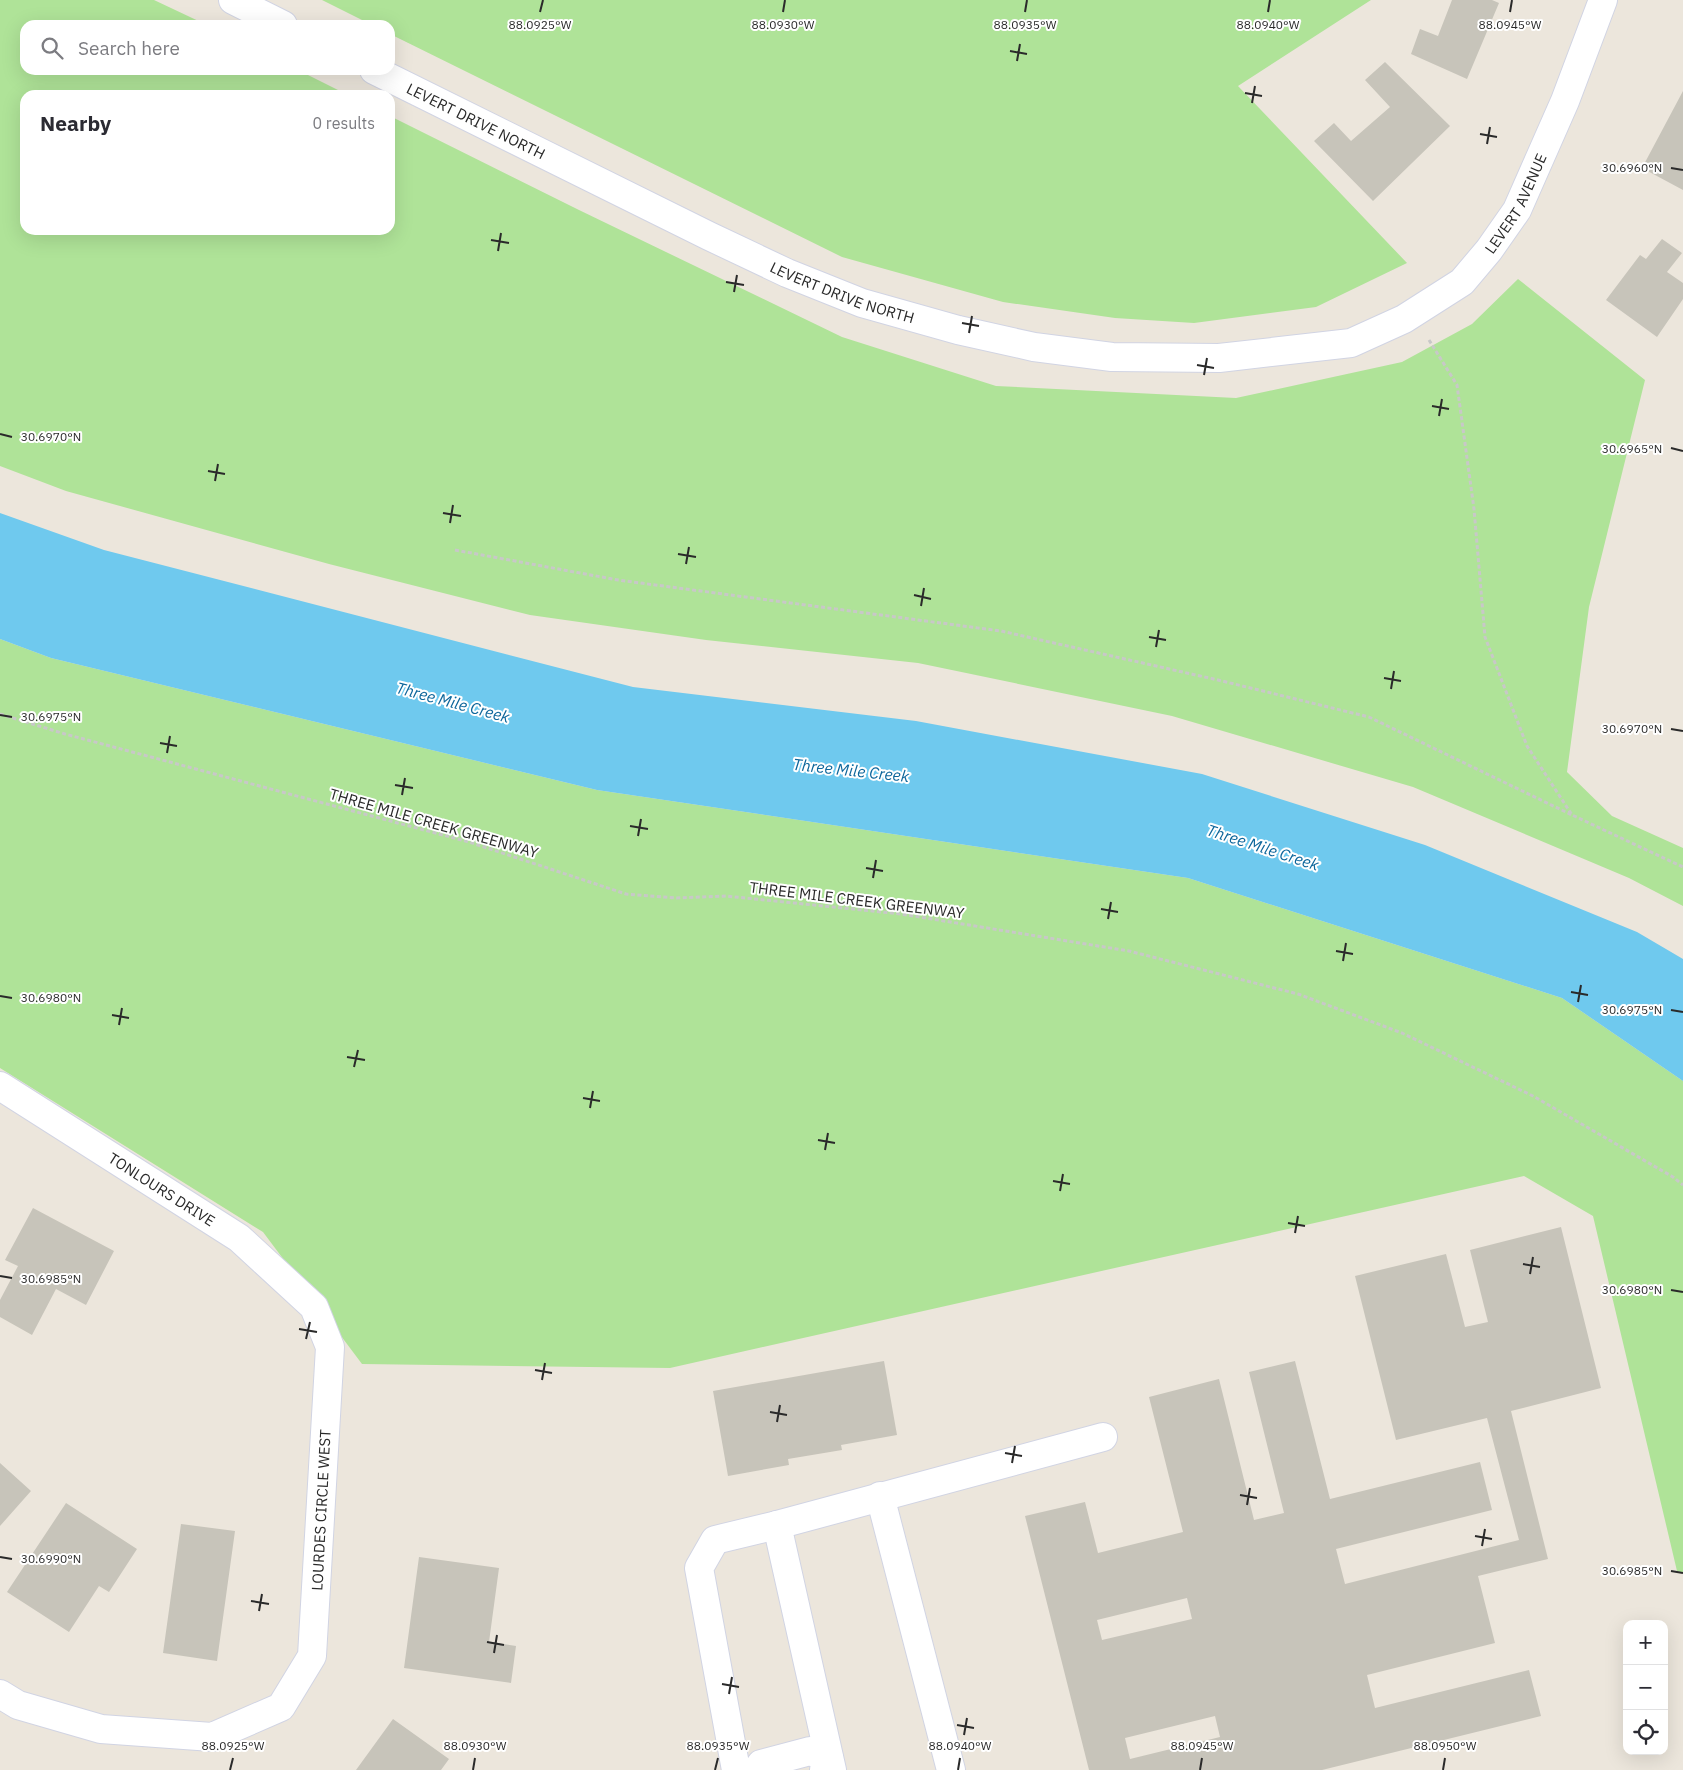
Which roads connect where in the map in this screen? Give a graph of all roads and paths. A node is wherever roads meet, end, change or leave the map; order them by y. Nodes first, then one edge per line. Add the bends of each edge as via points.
1 (233, 0) edge
2 (1604, 0) edge
3 (273, 20) edge
4 (384, 75) edge
5 (1414, 313) junction
6 (1351, 343) joint
7 (455, 550) dead end
8 (0, 714) edge
9 (1572, 815) junction
10 (1683, 867) edge
11 (0, 1086) edge
12 (1683, 1185) edge
13 (314, 1307) joint
14 (1103, 1437) dead end
15 (880, 1496) junction
16 (778, 1525) junction
17 (0, 1694) edge
18 (828, 1766) edge
19 (736, 1770) edge
20 (758, 1770) edge
21 (951, 1770) edge

1 - 3 street
2 - 5 street, LEVERT AVENUE via 1565,101 1517,210 1462,282
4 - 6 street, LEVERT DRIVE NORTH via 787,273 862,303 949,328 1034,347 1112,357 1220,358
5 - 6 street, LEVERT AVENUE
5 - 9 path via 1457,385 1474,509 1484,637 1527,746
7 - 9 path via 618,580 1001,631 1228,682 1369,717
8 - 12 path, THREE MILE CREEK GREENWAY via 469,842 626,894 677,898 726,896 901,914 1129,951 1298,994 1402,1033 1532,1096
9 - 10 path
11 - 13 street, TONLOURS DRIVE via 239,1238
13 - 17 street, LOURDES CIRCLE WEST via 330,1347 312,1656 281,1707 212,1737 101,1729 18,1705
14 - 15 street
15 - 16 street
15 - 21 street
16 - 18 street
16 - 19 street via 715,1540 699,1568
18 - 20 street via 810,1751 761,1764

